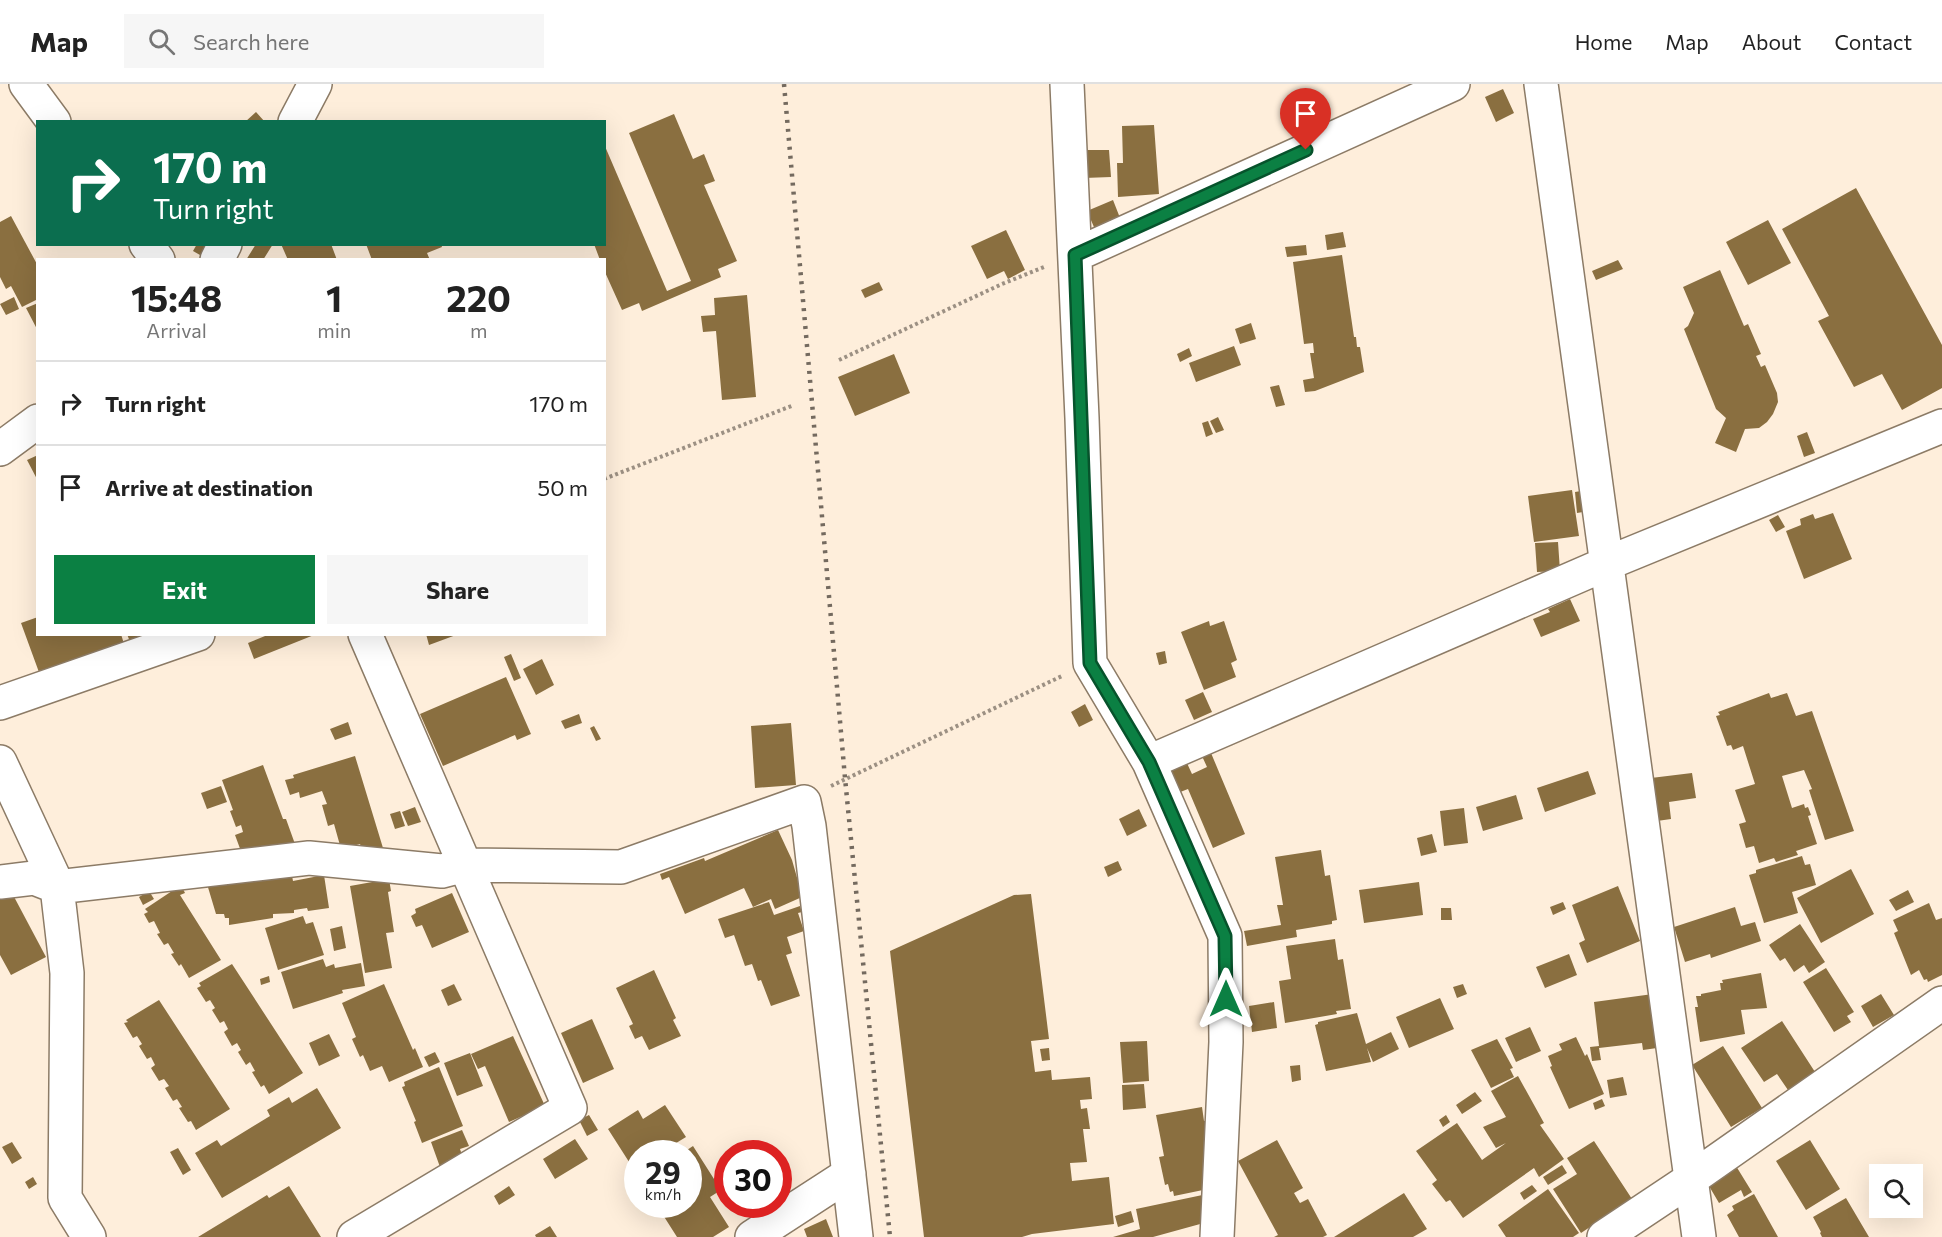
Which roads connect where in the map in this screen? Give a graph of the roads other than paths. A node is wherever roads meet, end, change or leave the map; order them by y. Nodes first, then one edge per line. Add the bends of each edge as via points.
1 (26, 84) edge
2 (1067, 84) edge
3 (1453, 84) edge
4 (1541, 84) edge
5 (53, 120) edge
6 (1075, 255) junction
7 (36, 422) edge
8 (1942, 426) edge
9 (0, 449) edge
10 (1608, 563) junction
11 (192, 636) edge
12 (366, 636) edge
13 (0, 703) edge
14 (0, 762) edge
15 (1149, 762) junction
16 (465, 865) junction
17 (0, 882) edge
18 (57, 887) junction
19 (1942, 1003) edge
20 (849, 1174) junction
21 (1691, 1179) junction
22 (388, 1228) edge
23 (89, 1237) edge
24 (354, 1237) edge
25 (752, 1237) edge
26 (856, 1237) edge
27 (1217, 1237) edge
28 (1604, 1237) edge
29 (1699, 1237) edge

1 - 5 street
2 - 6 street
3 - 6 street
4 - 10 street
6 - 15 street via 1090,663
7 - 9 street
8 - 10 street
10 - 15 street
10 - 21 street
11 - 13 street
12 - 16 street
14 - 18 street
15 - 27 street via 1225,936 1226,1042
16 - 18 street via 442,871 309,858
16 - 20 street via 621,867 804,802
16 - 22 street via 570,1108
17 - 18 street via 34,878
18 - 23 street via 67,973 65,1198
19 - 21 street
20 - 25 street
20 - 26 street
21 - 28 street
21 - 29 street
22 - 24 street

